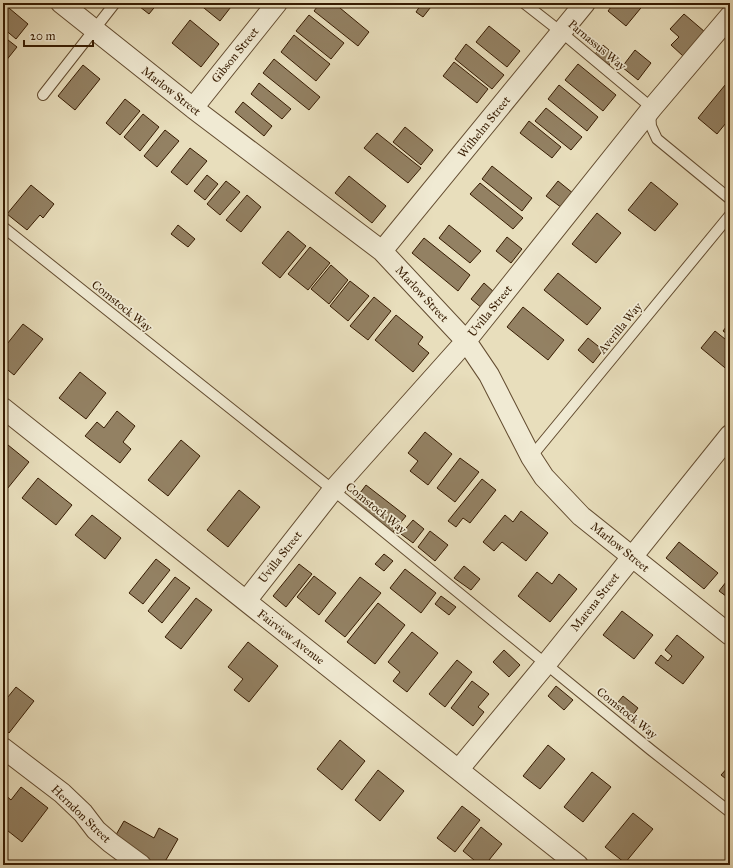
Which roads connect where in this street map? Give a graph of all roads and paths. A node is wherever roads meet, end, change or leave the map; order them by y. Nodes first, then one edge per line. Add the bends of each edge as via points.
1 (61, 3) edge
2 (115, 3) edge
3 (277, 3) edge
4 (524, 3) edge
5 (585, 3) edge
6 (730, 16) edge
7 (94, 30) junction
8 (561, 32) junction
9 (43, 95) dead end
10 (193, 108) junction
11 (651, 110) junction
12 (730, 199) edge
13 (730, 215) edge
14 (3, 228) edge
15 (382, 251) junction
16 (466, 341) junction
17 (3, 408) edge
18 (730, 435) edge
19 (531, 457) junction
20 (333, 490) junction
21 (631, 556) junction
22 (246, 601) junction
23 (730, 635) edge
24 (546, 664) junction
25 (3, 748) edge
26 (459, 769) junction
27 (730, 812) edge
28 (141, 865) edge
29 (578, 865) edge

1 - 7 street, Marlow Street
2 - 7 lane
3 - 10 street, Gibson Street
4 - 8 lane, Parnassus Way
5 - 8 street, Wilhelm Street
6 - 11 street, Uvilla Street
7 - 9 lane
7 - 10 street, Marlow Street
8 - 11 lane, Parnassus Way
8 - 15 street, Wilhelm Street
10 - 15 street, Marlow Street
11 - 12 lane via 651,126 657,139
11 - 16 street, Uvilla Street
13 - 19 lane, Averilla Way
14 - 20 lane, Comstock Way
15 - 16 street, Marlow Street
16 - 19 street, Marlow Street via 489,375
16 - 20 street, Uvilla Street
17 - 22 street, Fairview Avenue
18 - 21 street, Marena Street
19 - 21 street, Marlow Street via 544,477 582,516
20 - 22 street, Uvilla Street
20 - 24 lane, Comstock Way
21 - 23 street, Marlow Street
21 - 24 street, Marena Street
22 - 26 street, Fairview Avenue
24 - 26 street, Marena Street
24 - 27 lane, Comstock Way
25 - 28 street, Herndon Street via 62,793 96,830
26 - 29 street, Fairview Avenue

